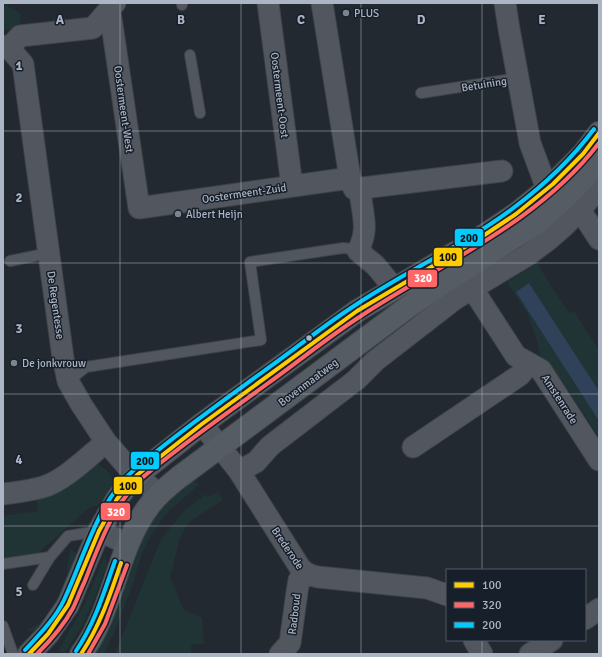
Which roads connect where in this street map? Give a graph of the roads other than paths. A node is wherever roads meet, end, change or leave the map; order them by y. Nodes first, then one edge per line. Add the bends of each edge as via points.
1 (268, 3) edge
2 (322, 3) edge
3 (505, 3) edge
4 (113, 7) edge
5 (6, 47) edge
6 (190, 55) dead end
7 (518, 78) junction
8 (421, 93) dead end
9 (200, 114) dead end
10 (599, 133) edge
11 (599, 162) edge
12 (502, 171) dead end
13 (292, 186) junction
14 (599, 188) edge
15 (355, 189) junction
16 (547, 189) junction
17 (139, 208) joint
18 (580, 210) junction
19 (599, 239) edge
20 (358, 252) junction
21 (49, 253) junction
22 (10, 261) dead end
23 (472, 288) junction
24 (395, 289) junction
25 (529, 364) junction
26 (68, 381) junction
27 (202, 424) junction
28 (106, 442) junction
29 (413, 447) dead end
30 (221, 448) junction
31 (599, 460) edge
32 (239, 471) junction
33 (137, 475) junction
34 (3, 494) edge
35 (159, 495) junction
36 (99, 531) junction
37 (128, 544) junction
38 (50, 557) junction
39 (3, 564) edge
40 (305, 572) junction
41 (33, 585) dead end
42 (446, 595) edge
43 (599, 609) edge
44 (586, 617) edge
45 (3, 626) edge
46 (475, 641) edge
47 (550, 641) edge
48 (35, 652) edge
49 (13, 654) edge
50 (81, 654) edge
51 (280, 654) edge
52 (482, 654) edge
53 (530, 654) edge

1 - 13 street, Oostermeent-Oost
2 - 15 street
3 - 7 street, Betuining
4 - 5 street via 92,28 20,36
4 - 17 street, Oostermeent-West
5 - 21 street, De Regentesse via 23,64
6 - 9 lane
7 - 8 lane, Betuining
7 - 16 street via 530,143
10 - 16 street via 583,154
11 - 30 street, Bovenmaatweg via 569,194 536,223 443,283
12 - 15 street, Oostermeent-Zuid
13 - 15 street, Oostermeent-Zuid
13 - 17 street, Oostermeent-Zuid
14 - 18 street
15 - 20 street via 365,231
16 - 24 street via 497,227
18 - 19 street
18 - 23 street via 528,255
20 - 24 street via 375,265
20 - 26 lane via 343,248 250,262 261,340 86,367
21 - 22 lane
21 - 26 street, De Regentesse
23 - 25 street, Amstenrade via 516,356
23 - 32 street via 375,361 356,380 270,446 256,462
24 - 27 street via 357,311
25 - 29 street via 520,375
25 - 31 street, Amstenrade via 541,370
26 - 28 street, De Regentesse
27 - 30 street, Brederode
27 - 33 street
28 - 33 street, De Regentesse
28 - 34 street via 63,477 48,485
30 - 32 street, Brederode
30 - 35 street, Bovenmaatweg via 178,478
32 - 40 street, Brederode
33 - 35 street, De Regentesse
33 - 36 street via 117,499
35 - 37 street, Bovenmaatweg via 135,528
36 - 37 street
36 - 38 lane via 68,536
36 - 48 street via 68,605
37 - 50 street, Bovenmaatweg via 99,622
38 - 39 lane
38 - 41 lane
40 - 42 street, Brederode via 318,577 427,588
40 - 51 street, Radboud via 299,580 290,643
43 - 44 street
45 - 49 lane
46 - 52 street
47 - 53 street

